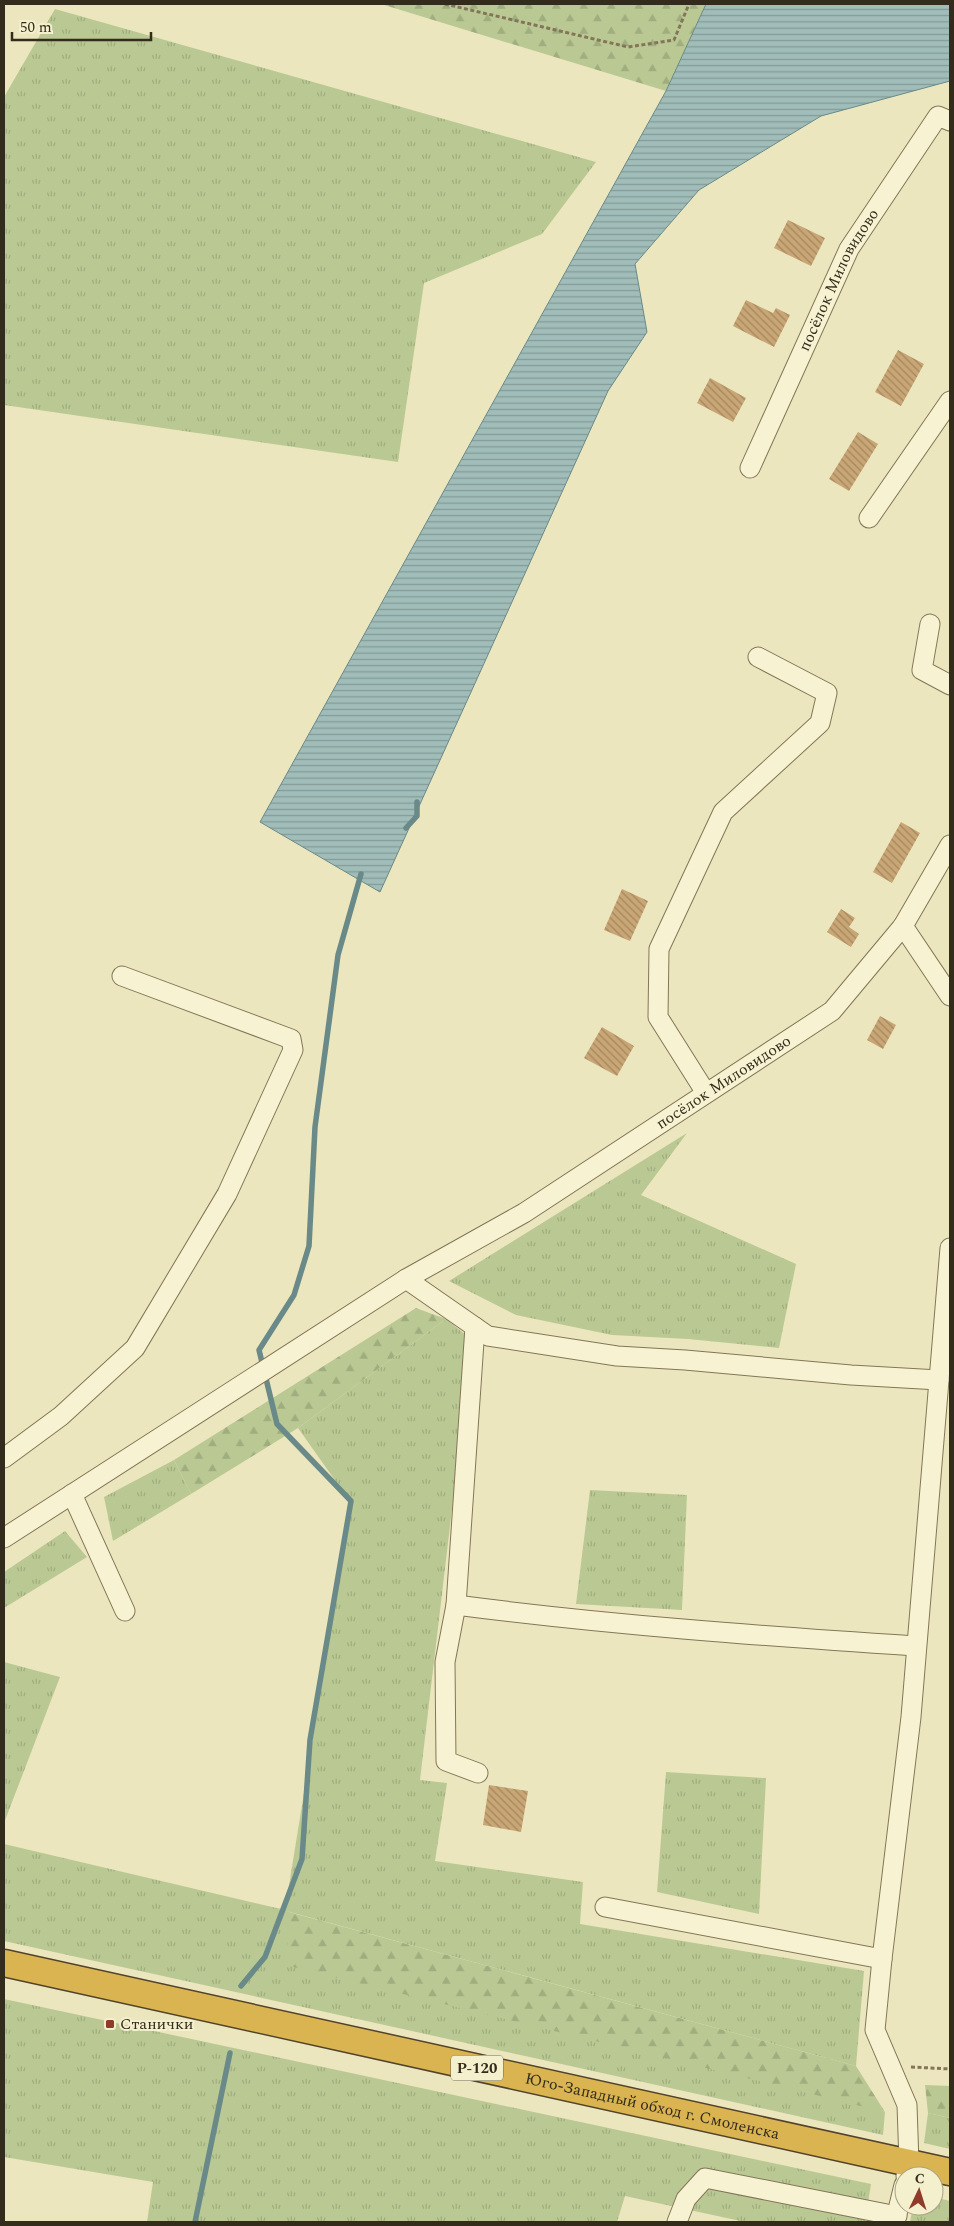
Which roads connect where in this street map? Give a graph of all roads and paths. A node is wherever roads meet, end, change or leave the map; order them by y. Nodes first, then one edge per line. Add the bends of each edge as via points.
1 (445, 4) edge
2 (689, 4) edge
3 (950, 121) edge
4 (950, 401) edge
5 (750, 468) dead end
6 (869, 518) dead end
7 (930, 624) dead end
8 (758, 657) dead end
9 (950, 685) edge
10 (950, 845) edge
11 (903, 926) junction
12 (122, 976) dead end
13 (950, 996) edge
14 (706, 1093) junction
15 (950, 1248) edge
16 (406, 1279) junction
17 (475, 1327) junction
18 (939, 1380) junction
19 (4, 1458) edge
20 (72, 1494) junction
21 (5, 1537) edge
22 (456, 1605) junction
23 (125, 1611) dead end
24 (916, 1646) junction
25 (478, 1774) dead end
26 (605, 1907) dead end
27 (882, 1959) junction
28 (4, 1963) edge
29 (890, 2066) junction
30 (950, 2069) edge
31 (907, 2166) edge
32 (894, 2172) edge
33 (896, 2219) edge
34 (677, 2222) edge

1 - 2 path via 628,47 674,40
3 - 5 street, посёлок Миловидово via 938,116 849,249
4 - 6 street
7 - 9 street via 922,670
8 - 14 street via 827,693 820,723 723,812 659,949 658,1018
10 - 11 street, посёлок Миловидово
11 - 13 street
11 - 14 street, посёлок Миловидово via 832,1011
12 - 19 street via 291,1039 293,1050 227,1194 135,1348 61,1416
14 - 16 street, посёлок Миловидово via 524,1213
15 - 18 street
16 - 17 street
16 - 20 street, посёлок Миловидово
17 - 18 street via 488,1336 617,1356
17 - 22 street
18 - 24 street
20 - 21 street, посёлок Миловидово
20 - 23 street
22 - 24 street via 701,1631
22 - 25 street via 445,1662 446,1761
24 - 27 street via 911,1717
26 - 27 street
27 - 29 street via 875,2030
28 - 32 highway, Юго-Западный обход г. Смоленска / Р-120
29 - 30 path
29 - 31 street via 907,2105
33 - 34 street via 705,2178 686,2199

